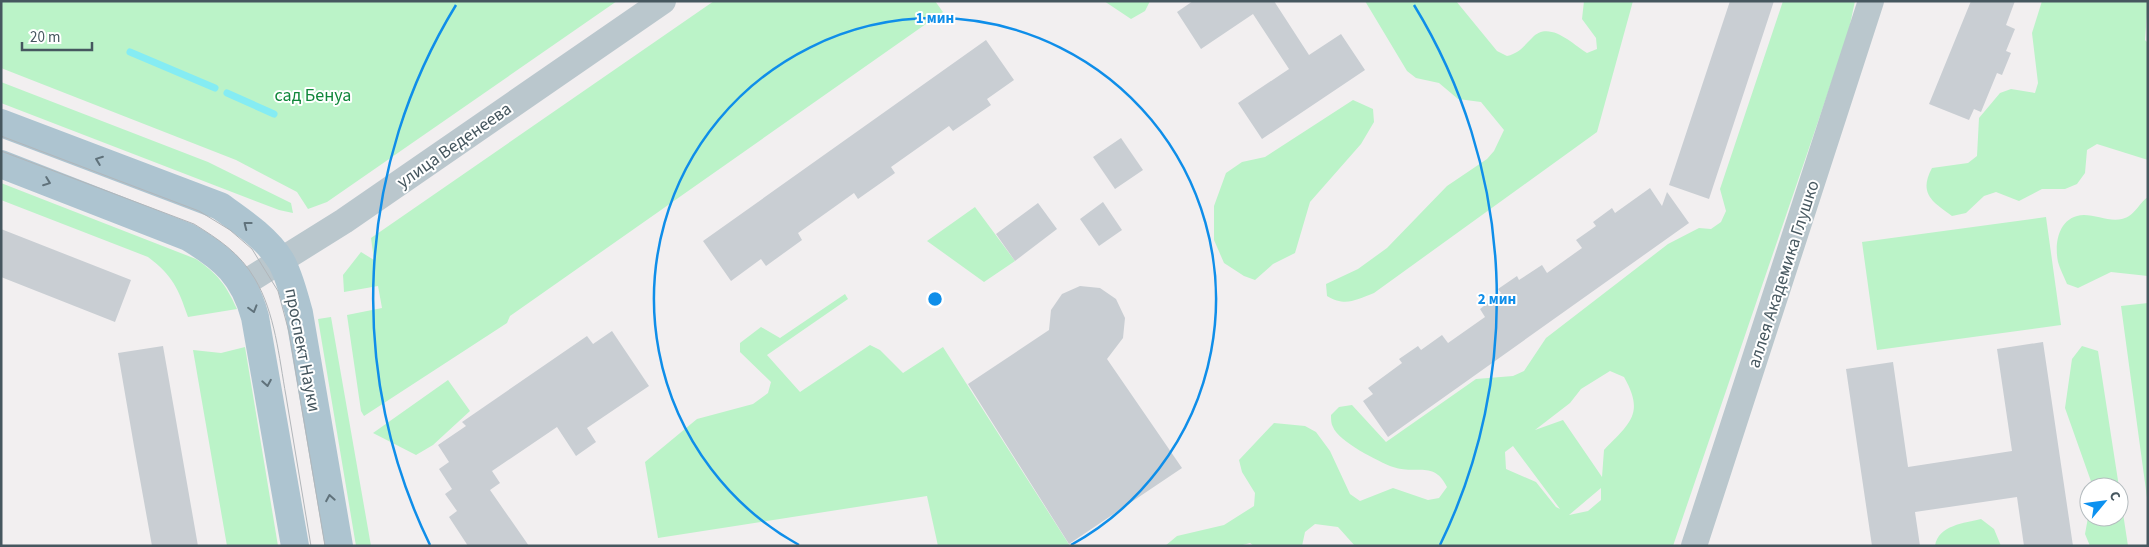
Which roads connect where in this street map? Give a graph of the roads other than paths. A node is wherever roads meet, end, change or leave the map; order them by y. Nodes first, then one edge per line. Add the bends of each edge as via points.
1 (663, 1) edge
2 (1871, 1) edge
3 (1, 122) edge
4 (1, 164) edge
5 (281, 260) junction
6 (243, 284) junction
7 (296, 546) edge
8 (339, 546) edge
9 (1694, 546) edge

1 - 5 street, улица Веденеева via 344,221
2 - 9 street, аллея Академика Глушко
5 -> 3 main road, проспект Науки via 250,227 220,206
4 -> 6 main road via 188,237 225,262
5 - 6 street, улица Веденеева
8 -> 5 main road, проспект Науки via 299,313
6 -> 7 main road via 256,318

